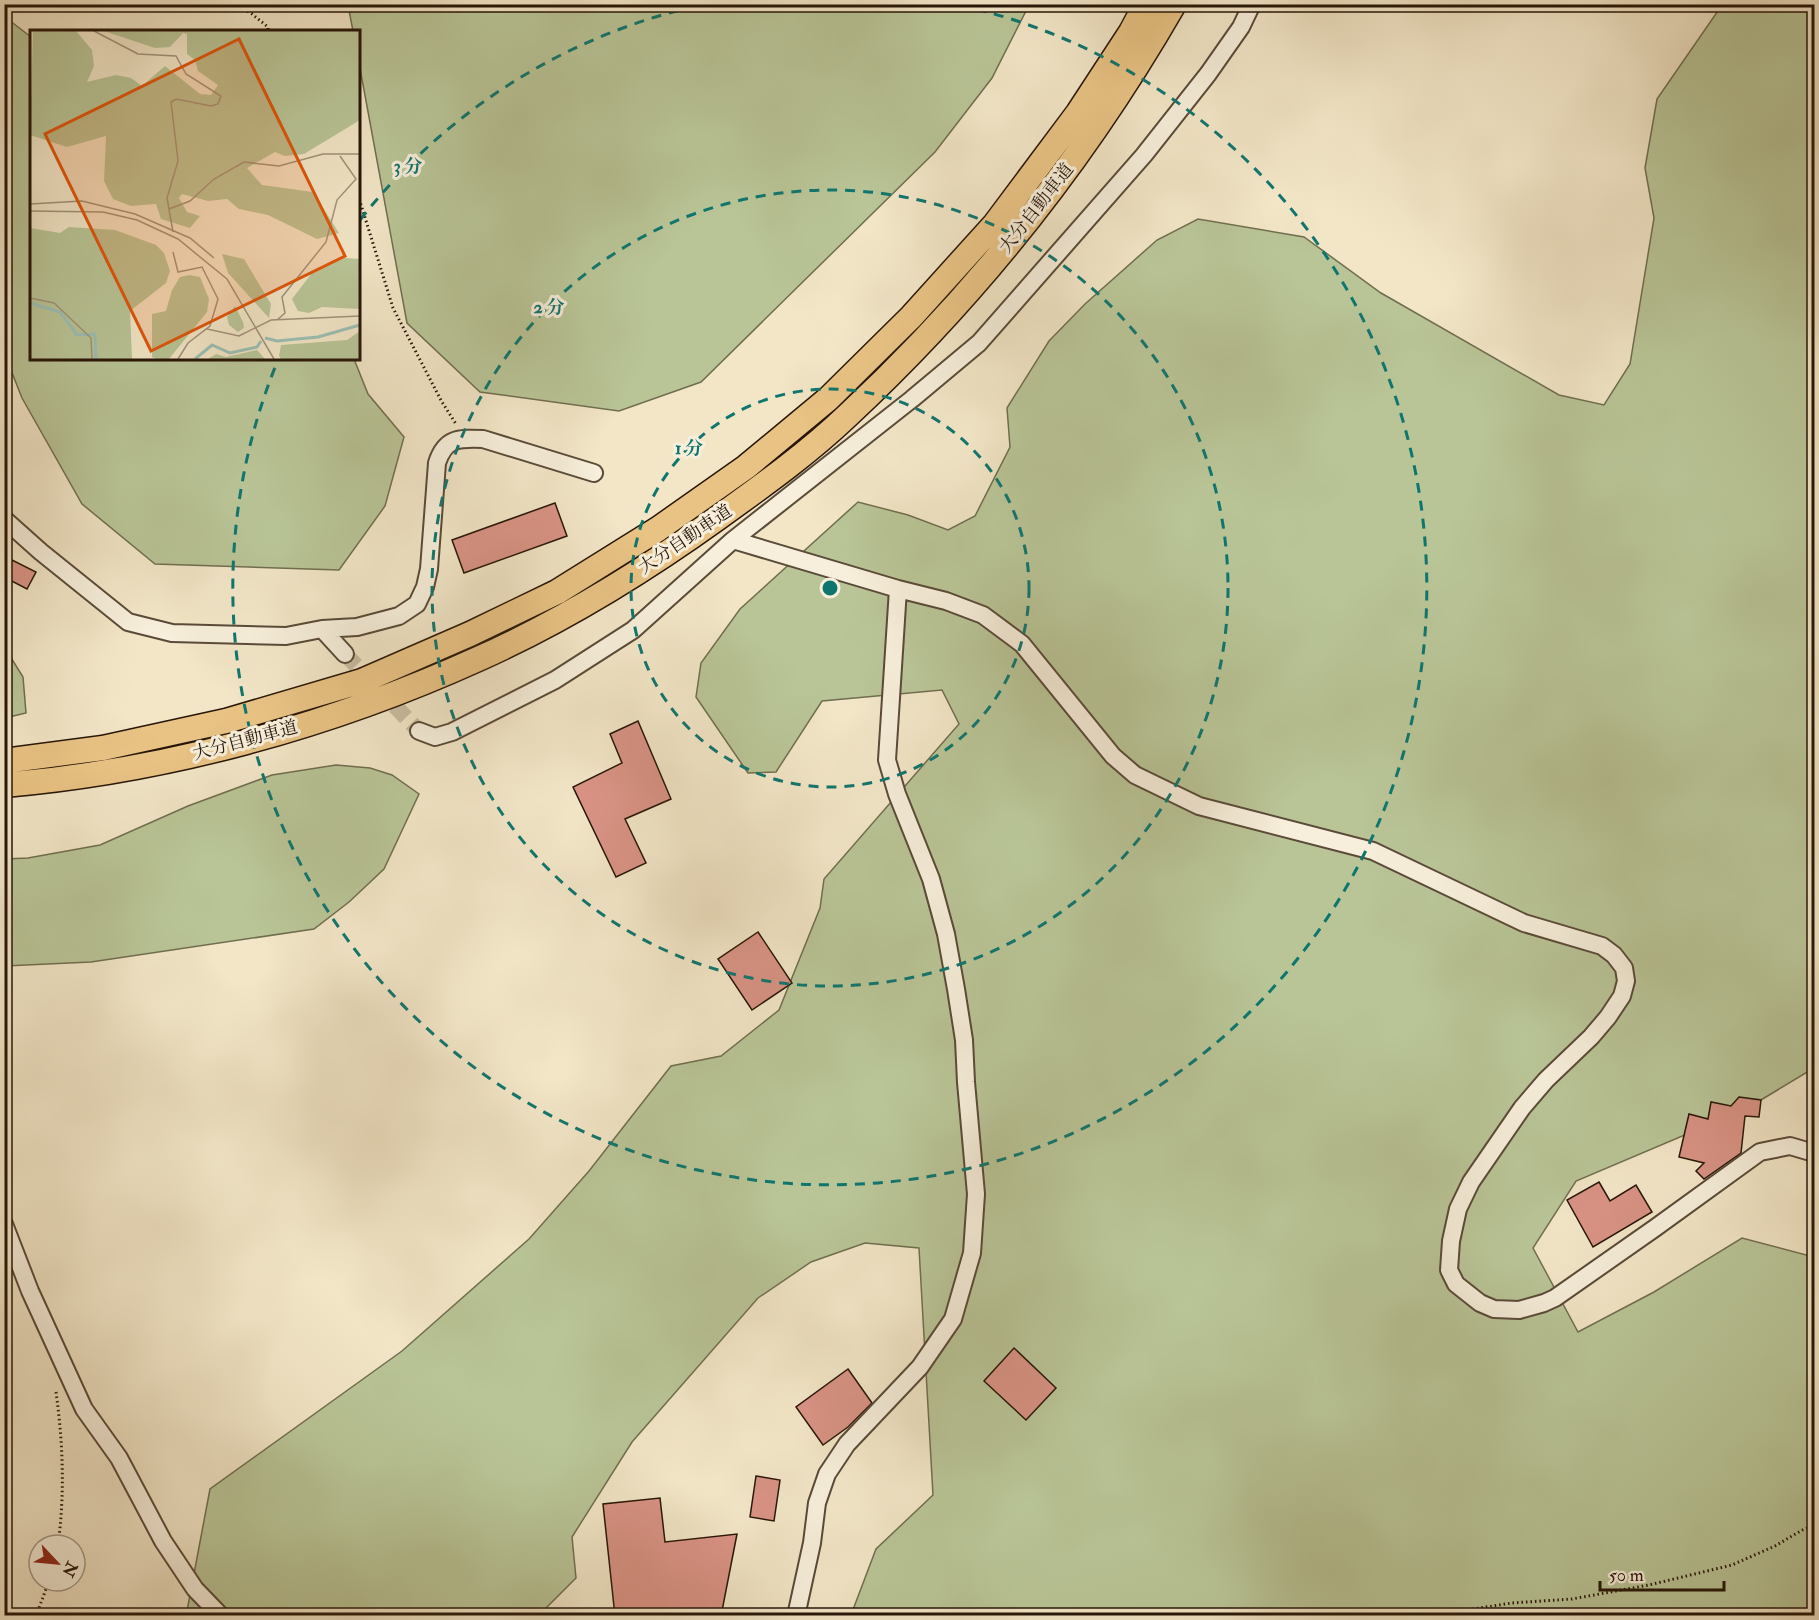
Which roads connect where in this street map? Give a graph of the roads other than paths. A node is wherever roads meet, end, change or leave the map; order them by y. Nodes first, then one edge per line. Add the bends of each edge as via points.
1 (1146, 4) edge
2 (1174, 4) edge
3 (1252, 4) edge
4 (594, 473) dead end
5 (4, 519) edge
6 (733, 540) junction
7 (898, 589) junction
8 (322, 629) junction
9 (345, 654) tunnel mouth
10 (419, 731) tunnel mouth
11 (4, 760) edge
12 (4, 785) edge
13 (1815, 1153) edge
14 (4, 1224) edge
15 (221, 1616) edge
16 (796, 1616) edge

1 - 11 highway, 大分自動車道 via 1078,114 995,225 911,317 828,399 746,467 658,529 556,592 362,681 226,721 104,748
2 - 12 highway, 大分自動車道 via 1097,129 1011,241 929,336 844,419 763,485 670,552 568,613 479,659 372,702 234,746 108,773
3 - 6 street via 1208,74 1144,156 979,343
4 - 8 street via 483,439 465,438 446,444 437,463 429,569 417,604 389,619 357,627
5 - 8 street via 128,622 172,633 286,636
6 - 7 street
6 - 10 street via 633,630 587,661 452,732 435,737
7 - 13 street via 983,615 1022,644 1113,756 1135,775 1199,806 1373,851 1524,923 1602,946 1614,955 1624,968 1622,996 1591,1037 1522,1108 1461,1201 1449,1270 1456,1284 1480,1304 1519,1310 1544,1303 1760,1152 1790,1146
7 - 16 street via 887,760 931,879 946,934 964,1040 976,1194 972,1253 953,1319 920,1367 847,1444 827,1474 817,1503
8 - 9 street
14 - 15 street via 84,1409 119,1458 163,1540 195,1589

